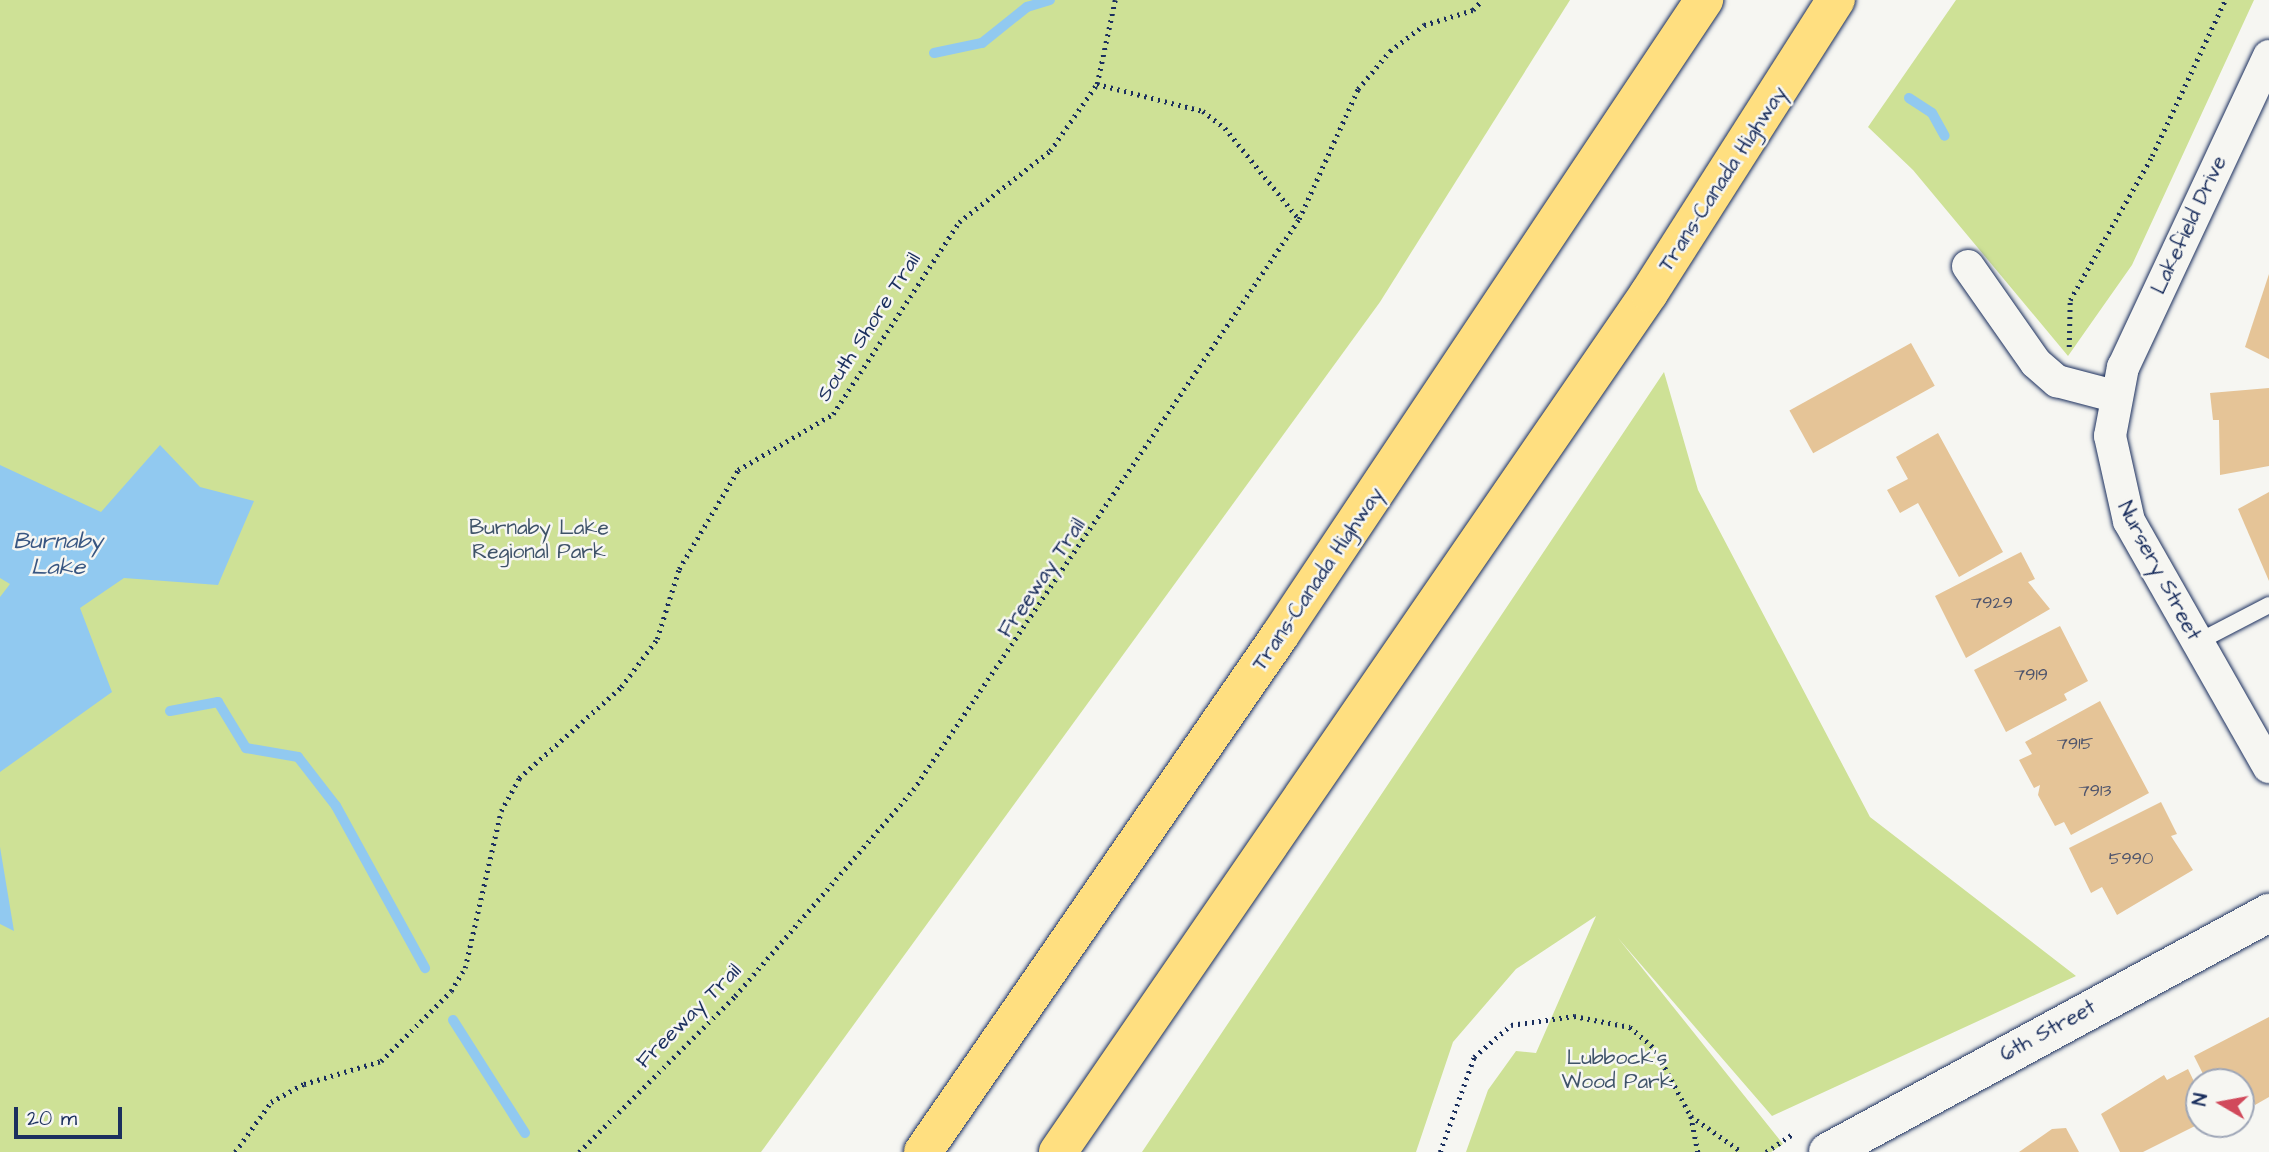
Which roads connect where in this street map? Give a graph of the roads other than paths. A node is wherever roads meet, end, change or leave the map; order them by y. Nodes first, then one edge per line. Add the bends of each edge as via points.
1 (1704, 0) edge
2 (1836, 0) edge
3 (2269, 56) edge
4 (1968, 266) dead end
5 (2114, 396) junction
6 (2269, 605) edge
7 (2197, 642) junction
8 (2269, 767) edge
9 (2269, 914) edge
10 (923, 1152) edge
11 (1058, 1152) edge
12 (1828, 1152) edge

1 - 10 highway, Trans-Canada Highway via 1280,635
2 - 11 highway, Trans-Canada Highway via 1657,281
3 - 5 street, Lakefield Drive
4 - 5 street via 2036,363 2057,381
5 - 7 street, Nursery Street via 2110,436 2118,496
6 - 7 lane
7 - 8 street, Nursery Street
9 - 12 street, 6th Street

